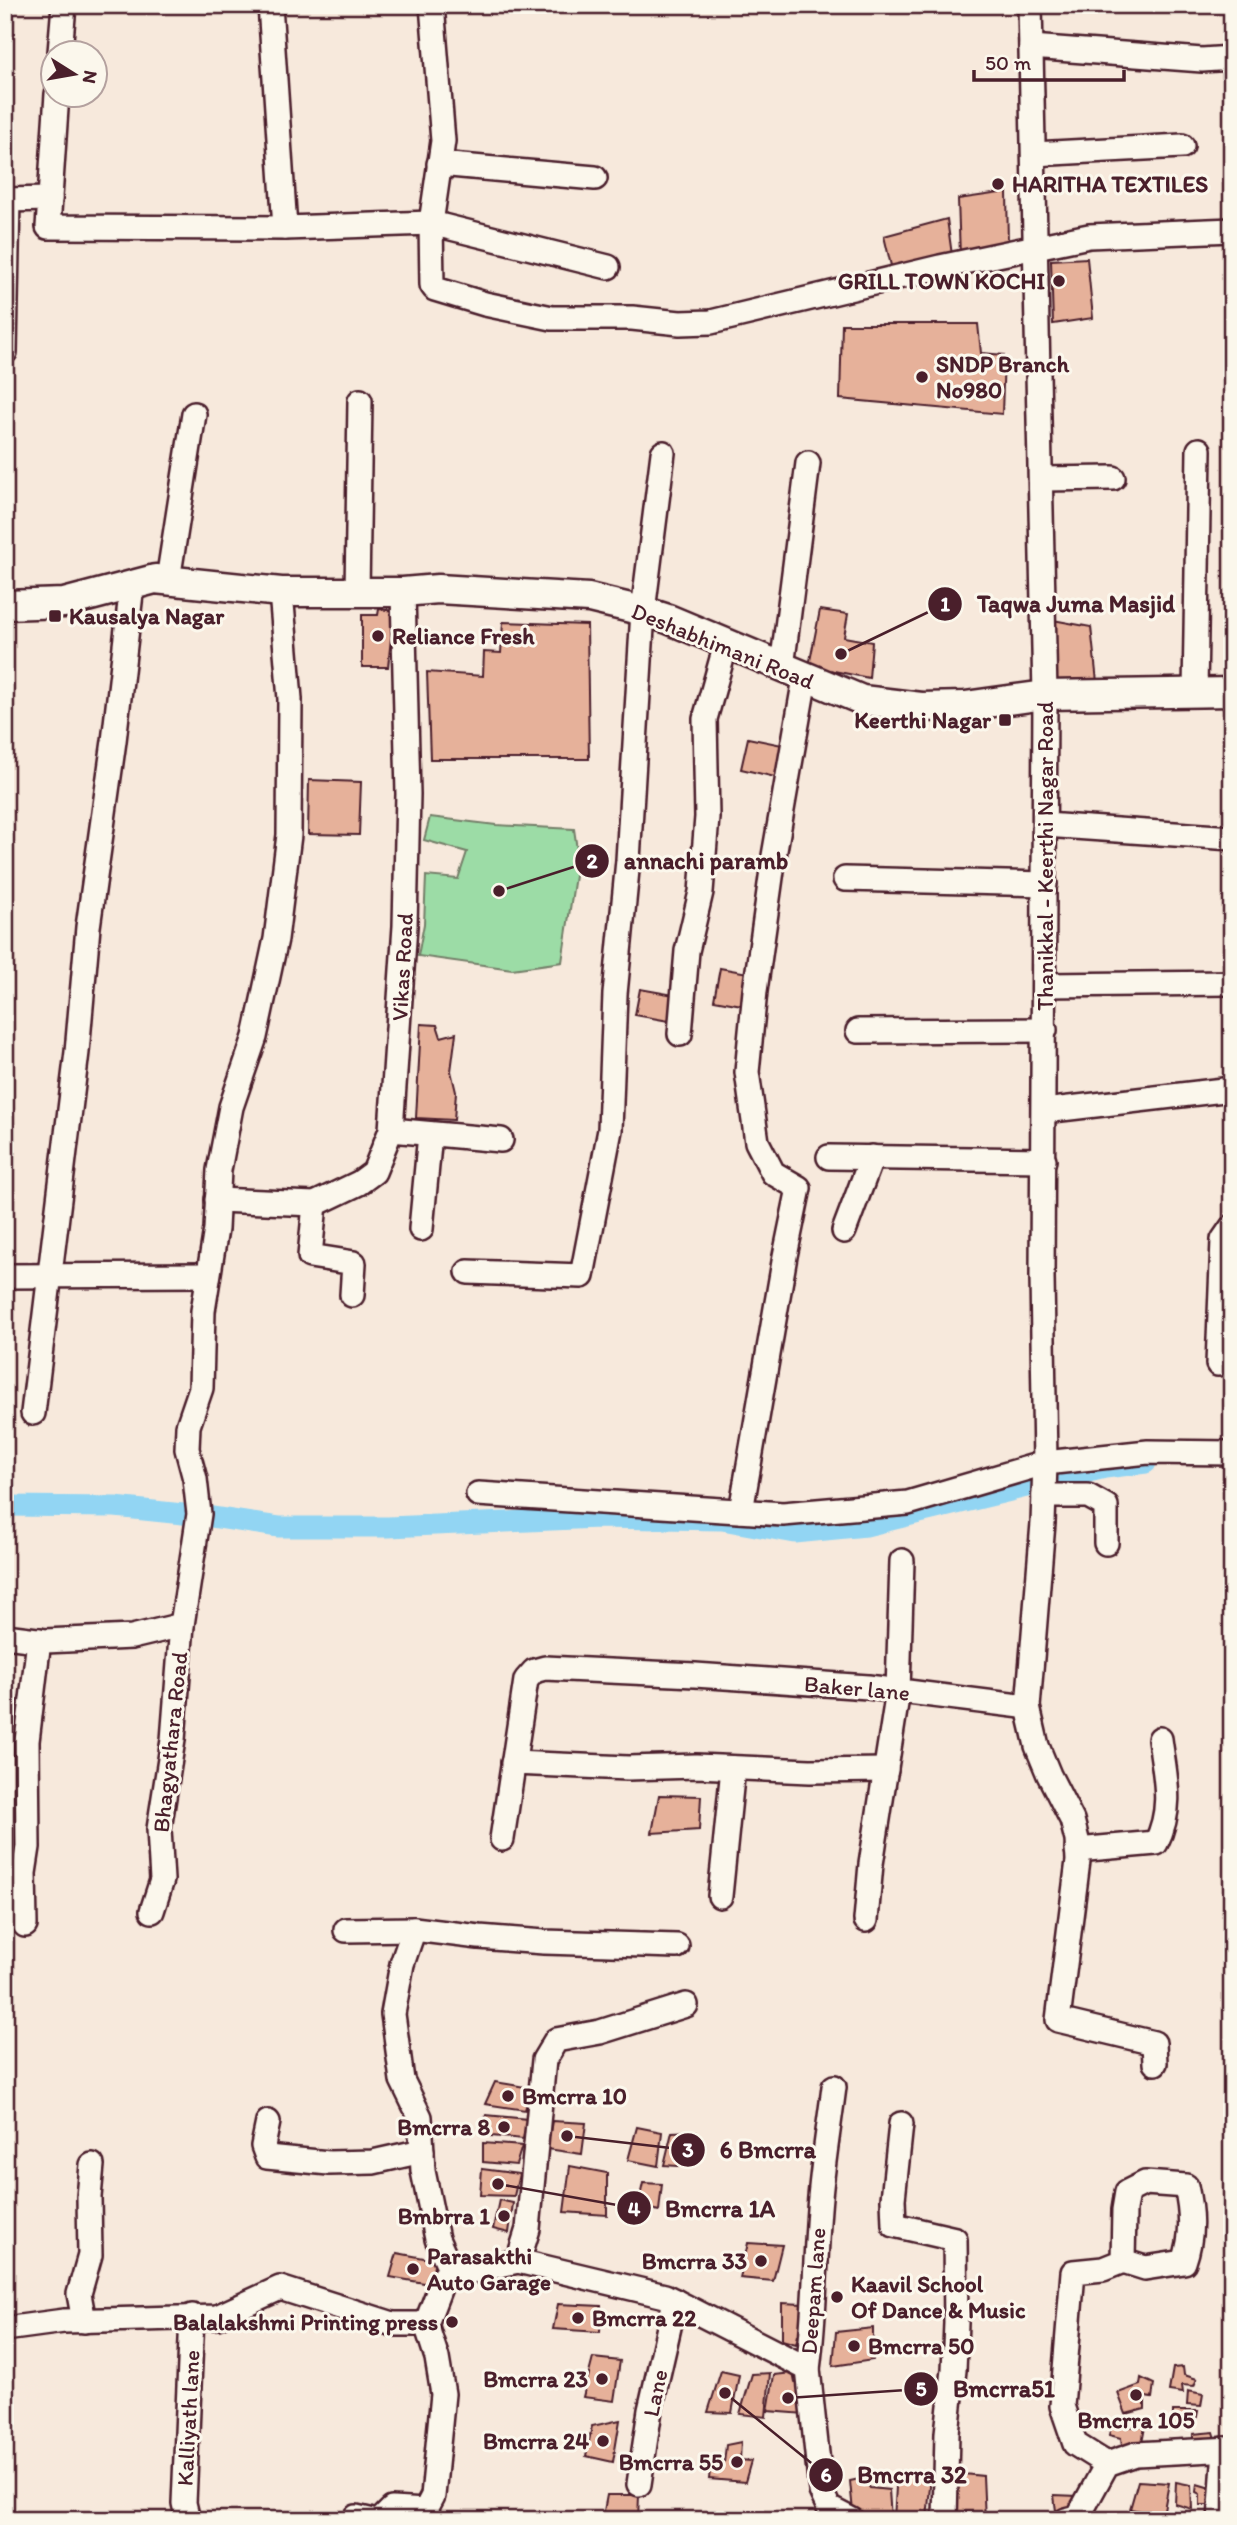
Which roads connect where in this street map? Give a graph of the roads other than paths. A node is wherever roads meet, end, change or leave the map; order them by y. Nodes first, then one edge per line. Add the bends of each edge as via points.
1 (64, 5) edge
2 (270, 5) edge
3 (432, 5) edge
4 (1030, 5) edge
5 (61, 38) edge
6 (1031, 47) junction
7 (1232, 58) edge
8 (56, 108) edge
9 (1182, 146) dead end
10 (1034, 154) junction
11 (439, 164) junction
12 (596, 178) dead end
13 (50, 199) junction
14 (6, 200) edge
15 (431, 223) junction
16 (285, 228) junction
17 (1232, 230) edge
18 (1036, 248) junction
19 (608, 267) dead end
20 (5, 352) edge
21 (360, 401) dead end
22 (194, 414) dead end
23 (1199, 450) dead end
24 (663, 453) dead end
25 (808, 463) dead end
26 (1112, 478) dead end
27 (1042, 480) junction
28 (168, 580) junction
29 (132, 585) junction
30 (281, 592) junction
31 (357, 592) junction
32 (403, 592) junction
33 (5, 606) edge
34 (643, 611) junction
35 (726, 644) junction
36 (793, 673) junction
37 (1195, 692) junction
38 (1232, 692) edge
39 (1045, 695) junction
40 (1045, 825) junction
41 (1232, 838) edge
42 (845, 879) dead end
43 (1045, 884) junction
44 (1232, 983) edge
45 (1045, 985) junction
46 (1045, 1030) junction
47 (859, 1031) dead end
48 (680, 1034) dead end
49 (1232, 1089) edge
50 (1044, 1111) junction
51 (391, 1130) junction
52 (430, 1134) junction
53 (501, 1140) dead end
54 (829, 1157) dead end
55 (873, 1157) junction
56 (1044, 1160) junction
57 (217, 1200) junction
58 (315, 1204) junction
59 (1232, 1227) edge
60 (421, 1229) dead end
61 (844, 1231) dead end
62 (468, 1272) dead end
63 (208, 1275) junction
64 (5, 1276) edge
65 (50, 1276) junction
66 (352, 1295) dead end
67 (1218, 1364) dead end
68 (33, 1413) dead end
69 (1232, 1453) edge
70 (1044, 1481) junction
71 (478, 1494) dead end
72 (741, 1511) junction
73 (1106, 1543) dead end
74 (902, 1561) dead end
75 (182, 1625) junction
76 (5, 1636) edge
77 (39, 1640) junction
78 (898, 1691) junction
79 (1028, 1707) junction
80 (1160, 1739) dead end
81 (513, 1763) junction
82 (733, 1768) junction
83 (886, 1770) junction
84 (502, 1839) dead end
85 (1077, 1850) junction
86 (720, 1896) dead end
87 (152, 1911) dead end
88 (866, 1920) dead end
89 (25, 1925) dead end
90 (414, 1929) junction
91 (346, 1930) dead end
92 (677, 1946) dead end
93 (686, 2006) dead end
94 (1155, 2063) dead end
95 (834, 2087) dead end
96 (268, 2122) dead end
97 (901, 2124) dead end
98 (422, 2151) junction
99 (92, 2165) dead end
100 (518, 2260) junction
101 (1123, 2261) dead end
102 (453, 2275) junction
103 (675, 2301) junction
104 (192, 2316) junction
105 (84, 2321) junction
106 (426, 2324) junction
107 (5, 2329) edge
108 (808, 2369) junction
109 (1228, 2449) edge
110 (1107, 2464) junction
111 (639, 2484) dead end
112 (188, 2520) edge
113 (354, 2520) edge
114 (369, 2520) edge
115 (381, 2520) edge
116 (852, 2520) edge
117 (945, 2520) edge
118 (1066, 2520) edge
119 (1220, 2520) edge

1 - 5 street
2 - 16 street
3 - 11 street via 443,124
4 - 6 street, Thanikkal - Keerthi Nagar Road
6 - 7 street via 1202,60
6 - 10 street, Thanikkal - Keerthi Nagar Road
8 - 13 street
9 - 10 street
10 - 18 street, Thanikkal - Keerthi Nagar Road
11 - 12 street
11 - 15 street
13 - 14 street
13 - 16 street via 48,227
14 - 20 street
15 - 16 street
15 - 18 street via 433,288 552,318 583,320 711,322
15 - 19 street
17 - 18 street via 1089,236
18 - 27 street, Thanikkal - Keerthi Nagar Road
21 - 31 street
22 - 28 street
23 - 37 street
24 - 34 street
25 - 36 street
26 - 27 street
27 - 39 street, Thanikkal - Keerthi Nagar Road
28 - 29 street, Deshabhimani Road
28 - 30 street, Deshabhimani Road
29 - 33 street, Deshabhimani Road via 64,603
29 - 65 street
30 - 31 street, Deshabhimani Road
30 - 57 street via 290,699 289,835 276,939 255,1037 231,1107
31 - 32 street, Deshabhimani Road
32 - 34 street, Deshabhimani Road via 438,589 589,598
32 - 51 street, Vikas Road via 408,794 405,926
34 - 35 street, Deshabhimani Road
34 - 62 street via 632,810 615,994 610,1130 582,1276
35 - 36 street, Deshabhimani Road
35 - 48 street via 705,719 707,817
36 - 39 street, Deshabhimani Road via 862,700 921,706 965,706
36 - 72 street via 747,1072 757,1142 773,1173 799,1188
37 - 38 street, Deshabhimani Road
37 - 39 street, Deshabhimani Road
39 - 40 street, Thanikkal - Keerthi Nagar Road
40 - 41 street
40 - 43 street, Thanikkal - Keerthi Nagar Road
42 - 43 street
43 - 45 street, Thanikkal - Keerthi Nagar Road
44 - 45 street
45 - 46 street, Thanikkal - Keerthi Nagar Road
46 - 47 street
46 - 50 street, Thanikkal - Keerthi Nagar Road
49 - 50 street
50 - 56 street, Thanikkal - Keerthi Nagar Road
51 - 52 street
51 - 58 street, Vikas Road via 374,1172
52 - 53 street
52 - 60 street
54 - 55 street
55 - 56 street
55 - 61 street
56 - 70 street, Thanikkal - Keerthi Nagar Road
57 - 58 street, Vikas Road
57 - 63 street
58 - 66 street via 310,1256 354,1263
59 - 67 street via 1223,1240
63 - 65 street
63 - 75 street via 201,1388 188,1426 187,1448 199,1514
64 - 65 street
65 - 68 street
69 - 70 street via 1148,1452
70 - 72 street via 908,1503 783,1514
70 - 73 street via 1106,1506
70 - 79 street, Thanikkal - Keerthi Nagar Road
71 - 72 street
74 - 78 street
75 - 77 street, Bhagyathara Road via 132,1637
75 - 87 street, Bhagyathara Road via 173,1740 159,1829 162,1880
76 - 77 street, Bhagyathara Road
77 - 89 street via 27,1741
78 - 79 street, Baker lane
78 - 81 street, Baker lane via 545,1668 526,1680
78 - 83 street
79 - 85 street via 1041,1756 1072,1820
80 - 85 street via 1168,1799 1156,1843
81 - 82 street
81 - 84 street, Baker lane
82 - 83 street
82 - 86 street
83 - 88 street
85 - 94 street via 1058,2020 1154,2043
90 - 91 street
90 - 92 street via 517,1940
90 - 98 street via 393,2014 402,2080 420,2117
93 - 100 street via 556,2040 544,2060 528,2229
95 - 108 street, Deepam lane via 819,2204
96 - 98 street via 263,2146 267,2157 329,2164 373,2162
97 - 117 street via 894,2225 955,2239 956,2323
98 - 102 street via 437,2239
99 - 105 street via 90,2255 79,2294
100 - 102 street
100 - 103 street
101 - 110 street via 1103,2269 1073,2272 1062,2406 1075,2444
102 - 106 street via 444,2277
103 - 108 street
103 - 111 street, Lane
104 - 105 street
104 - 106 street via 216,2317 280,2288 393,2324
104 - 112 street, Kalliyath lane via 184,2503
105 - 107 street
106 - 115 street via 443,2394 433,2496 425,2511 393,2509
108 - 116 street, Deepam lane via 821,2491 829,2508
109 - 110 street via 1136,2454
109 - 119 street
110 - 118 street via 1078,2516
113 - 114 street

